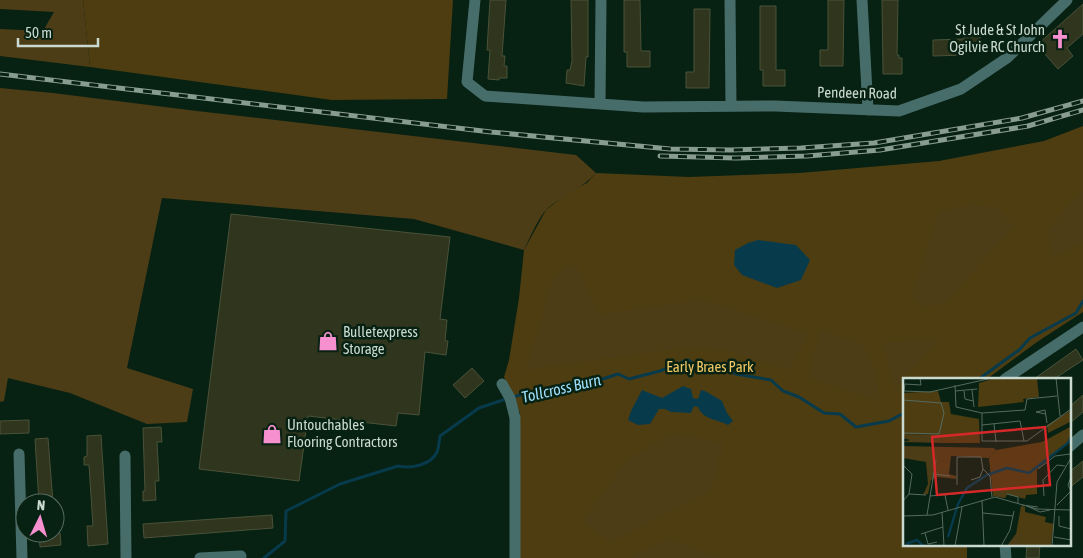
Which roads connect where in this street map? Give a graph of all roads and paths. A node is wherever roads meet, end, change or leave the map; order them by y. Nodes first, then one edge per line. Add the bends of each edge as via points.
1 (475, 0) edge
2 (601, 0) edge
3 (730, 0) edge
4 (862, 0) edge
5 (1067, 0) edge
6 (600, 104) junction
7 (731, 106) junction
8 (868, 110) junction
9 (1083, 327) edge
10 (1006, 378) edge
11 (502, 384) dead end
12 (1083, 435) edge
13 (1070, 446) edge
14 (18, 454) dead end
15 (125, 456) dead end
16 (241, 556) dead end
17 (22, 558) edge
18 (126, 558) edge
19 (200, 558) edge
20 (515, 558) edge

1 - 6 street, Pendeen Road via 467,82 485,96
2 - 6 street
3 - 7 street
4 - 8 street
5 - 8 street, Pendeen Road via 1007,58 961,89 900,111
6 - 7 street, Pendeen Road
7 - 8 street, Pendeen Road
9 - 10 street
11 - 20 street via 515,418
12 - 13 street
14 - 17 street
15 - 18 street
16 - 19 street

